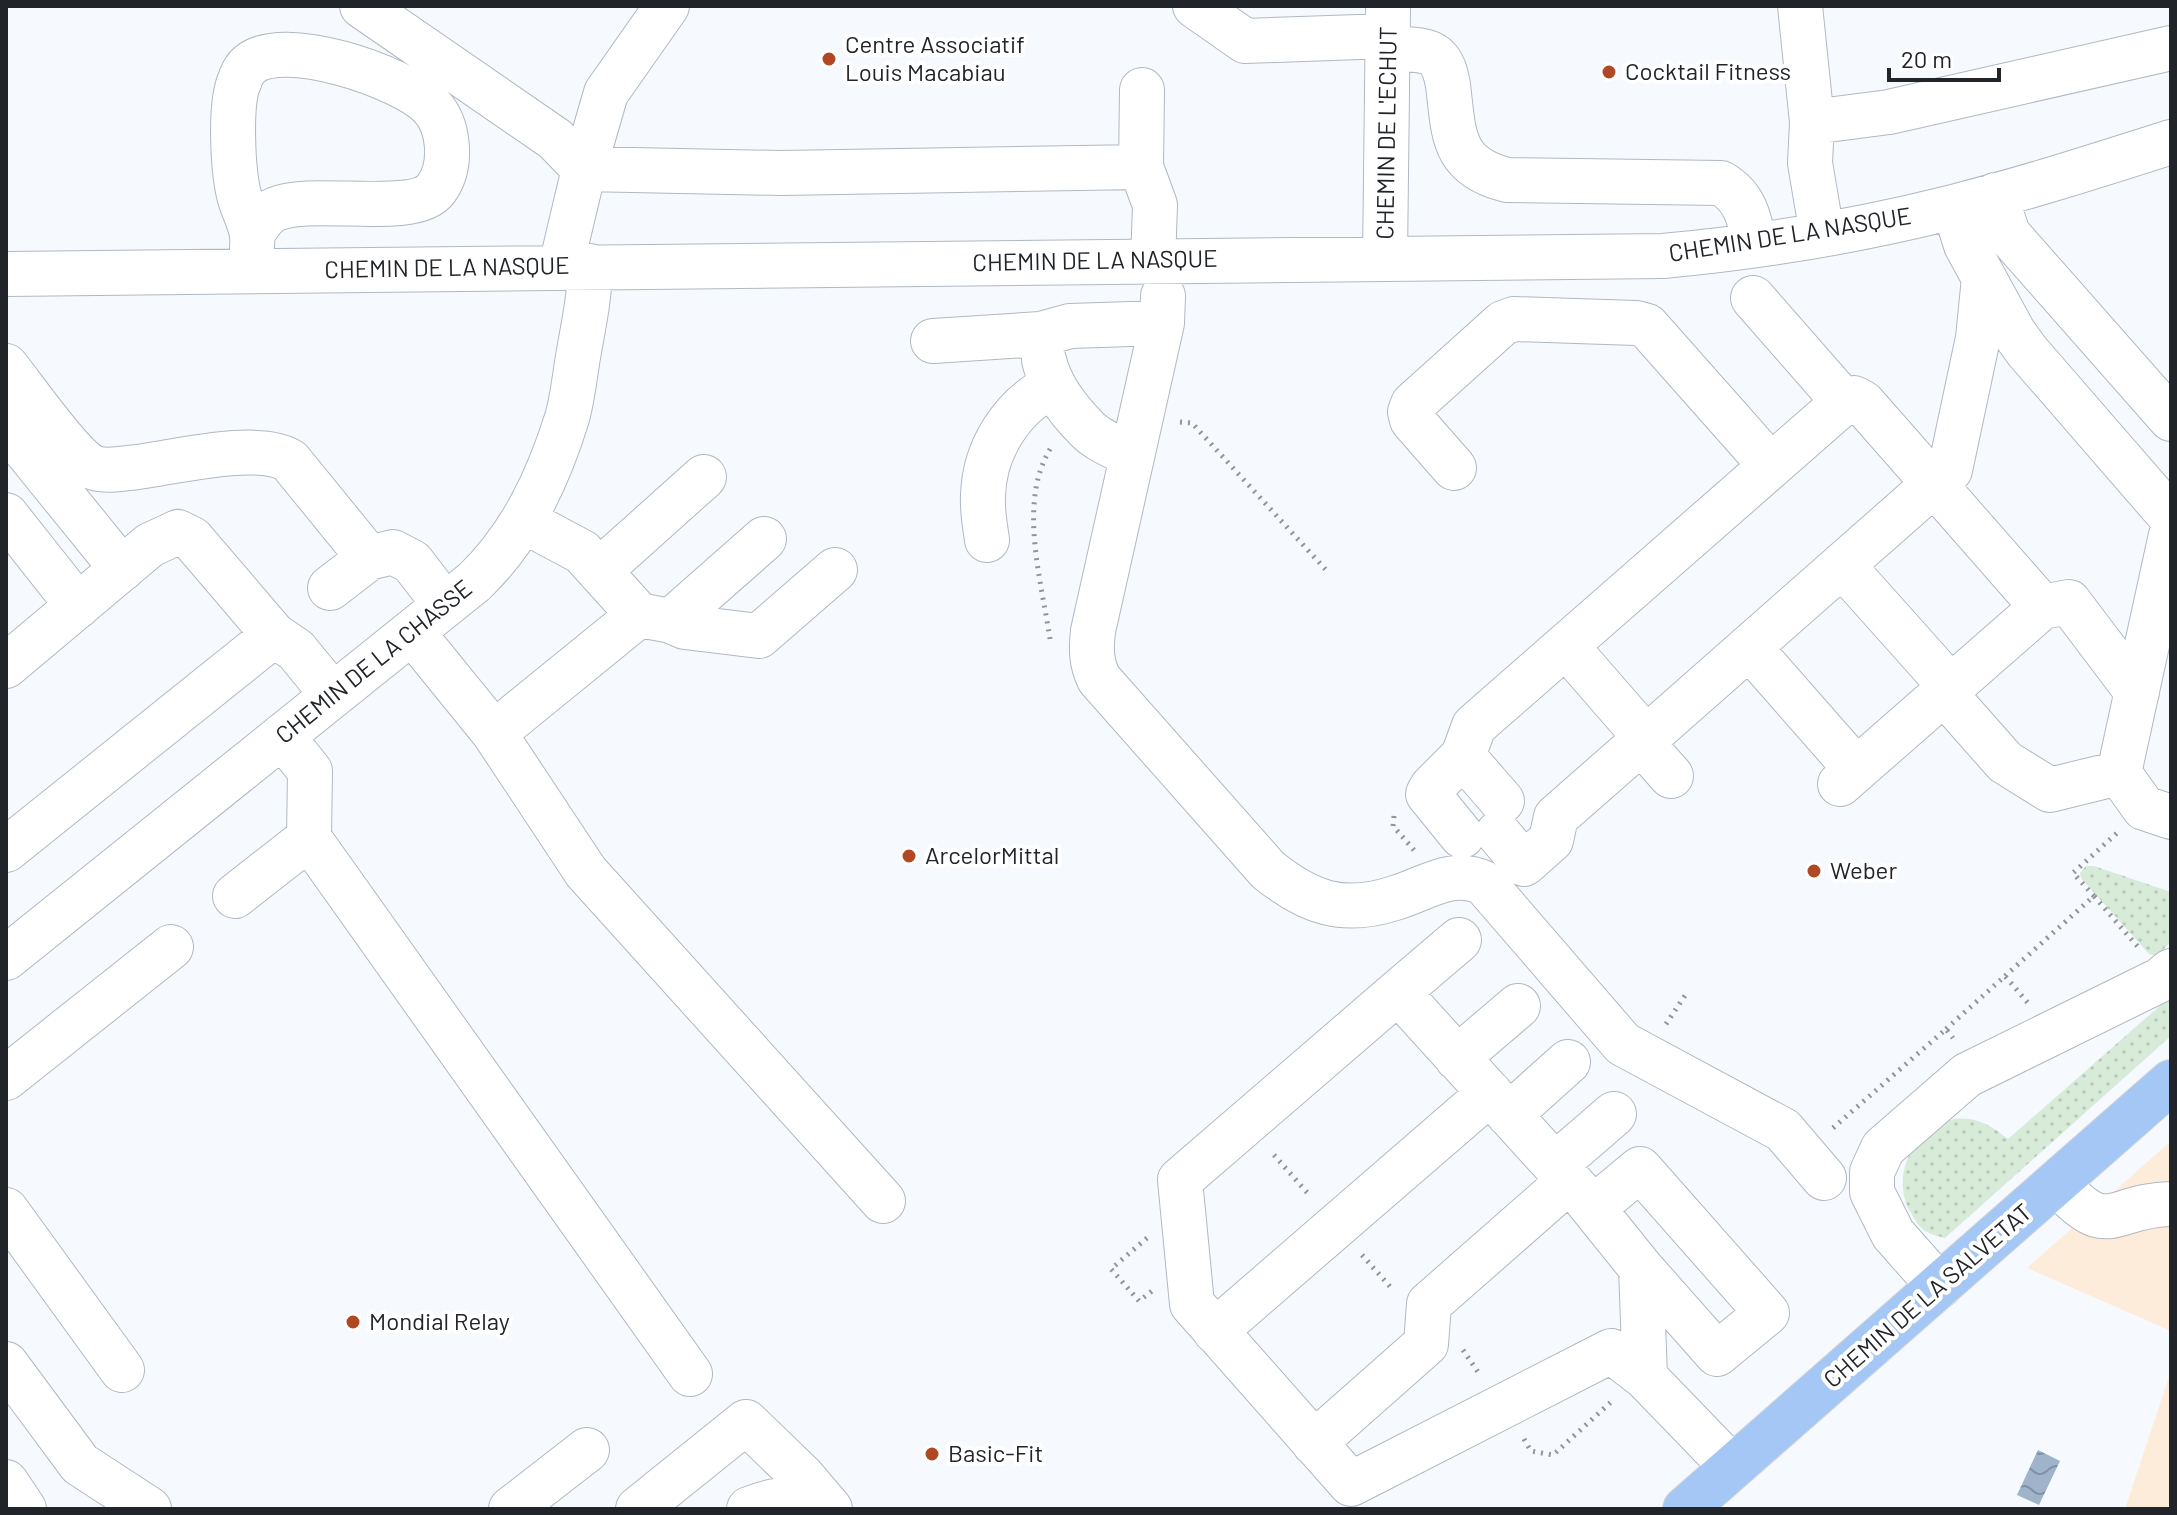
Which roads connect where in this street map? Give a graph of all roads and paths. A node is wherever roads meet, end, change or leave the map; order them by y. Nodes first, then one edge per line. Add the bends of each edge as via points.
1 (362, 6) edge
2 (667, 6) edge
3 (1195, 6) edge
4 (1800, 6) edge
5 (1388, 31) edge
6 (2171, 48) edge
7 (1142, 90) dead end
8 (1812, 122) junction
9 (2171, 142) edge
10 (1141, 167) junction
11 (584, 169) junction
12 (1995, 195) junction
13 (1954, 207) junction
14 (1822, 234) junction
15 (1754, 245) junction
16 (251, 253) junction
17 (1385, 259) junction
18 (1158, 260) junction
19 (576, 266) junction
20 (6, 274) edge
21 (1984, 278) junction
22 (1753, 298) dead end
23 (1162, 323) junction
24 (1041, 334) junction
25 (933, 341) dead end
26 (6, 366) edge
27 (1053, 386) junction
28 (1844, 402) junction
29 (2171, 419) edge
30 (6, 426) edge
31 (1055, 442) dead end
32 (1132, 456) junction
33 (1771, 466) junction
34 (1454, 468) dead end
35 (704, 477) dead end
36 (1934, 484) junction
37 (6, 515) edge
38 (2171, 517) edge
39 (524, 521) junction
40 (2171, 535) edge
41 (764, 539) dead end
42 (987, 540) dead end
43 (369, 558) junction
44 (1842, 565) junction
45 (122, 569) junction
46 (835, 570) dead end
47 (599, 571) junction
48 (330, 588) dead end
49 (78, 606) junction
50 (2042, 607) junction
51 (428, 618) junction
52 (655, 618) junction
53 (274, 635) junction
54 (1566, 646) junction
55 (1749, 647) junction
56 (1051, 652) dead end
57 (6, 666) edge
58 (1948, 690) junction
59 (2137, 692) junction
60 (333, 695) junction
61 (494, 733) junction
62 (282, 736) junction
63 (1644, 740) junction
64 (2119, 773) junction
65 (1671, 776) dead end
66 (1395, 810) dead end
67 (2171, 817) edge
68 (309, 838) junction
69 (1496, 845) junction
70 (6, 850) edge
71 (1440, 880) junction
72 (235, 896) dead end
73 (1459, 940) dead end
74 (171, 947) dead end
75 (9, 951) edge
76 (2168, 974) edge
77 (2005, 976) junction
78 (1398, 992) junction
79 (2029, 1003) dead end
80 (1518, 1006) dead end
81 (1946, 1029) dead end
82 (1457, 1058) junction
83 (1568, 1062) dead end
84 (6, 1078) edge
85 (2171, 1082) edge
86 (1499, 1104) junction
87 (1614, 1114) dead end
88 (1824, 1178) dead end
89 (2057, 1183) junction
90 (1572, 1184) junction
91 (2164, 1195) edge
92 (883, 1201) dead end
93 (6, 1210) edge
94 (1641, 1268) junction
95 (1939, 1286) junction
96 (1215, 1331) junction
97 (6, 1364) edge
98 (122, 1370) dead end
99 (690, 1374) dead end
100 (1645, 1377) junction
101 (1314, 1443) junction
102 (587, 1450) dead end
103 (1732, 1467) junction
104 (829, 1508) edge
105 (149, 1509) edge
106 (511, 1509) edge
107 (638, 1509) edge
108 (749, 1509) edge
109 (1685, 1509) edge

1 - 11 street via 555,139
2 - 11 street, CHEMIN DE LA CHASSE via 606,93
3 - 5 street via 1245,41
4 - 8 street
5 - 15 street via 1436,57 1446,76 1456,144 1487,175 1507,180 1721,183 1740,198 1750,217
5 - 17 street, CHEMIN DE L'ECHUT
6 - 8 street via 1889,112
7 - 10 street
8 - 14 street via 1810,163
9 - 12 street, CHEMIN DE LA NASQUE
10 - 11 street via 781,173
10 - 18 street via 1155,205
11 - 19 street, CHEMIN DE LA CHASSE
12 - 13 street, CHEMIN DE LA NASQUE
12 - 29 street via 2008,234
13 - 14 street, CHEMIN DE LA NASQUE
13 - 21 street
14 - 15 street, CHEMIN DE LA NASQUE
15 - 17 street, CHEMIN DE LA NASQUE via 1663,256
16 - 16 street via 261,221 275,209 424,199 436,189 447,140 430,105 414,93 332,60 294,53 249,65 238,83 234,169
16 - 19 street, CHEMIN DE LA NASQUE
16 - 20 street, CHEMIN DE LA NASQUE
17 - 18 street, CHEMIN DE LA NASQUE
18 - 19 street, CHEMIN DE LA NASQUE
18 - 23 street
19 - 39 street, CHEMIN DE LA CHASSE via 590,288 567,417
21 - 36 street via 1978,338 1950,470
21 - 38 street via 2027,351
22 - 28 street
23 - 24 street via 1070,326
23 - 32 street
24 - 25 street
24 - 27 street
26 - 43 street via 75,452 95,468 249,452 278,454 290,461
27 - 32 street via 1089,432
27 - 42 street via 1020,408 1000,438 985,477
28 - 33 street
28 - 36 street via 1859,399
30 - 45 street
31 - 56 path via 1043,460 1032,501
32 - 71 street via 1093,631 1091,651 1099,679 1268,870 1292,889 1340,906 1395,898
33 - 34 street via 1647,326 1514,319 1503,323 1413,404 1412,420
33 - 54 street
35 - 47 street
36 - 44 street
36 - 50 street
37 - 49 street
39 - 47 street via 582,552
39 - 51 street, CHEMIN DE LA CHASSE via 492,564
40 - 59 street
41 - 52 street
43 - 48 street
43 - 51 street via 387,552 407,557
44 - 55 street
44 - 58 street
45 - 49 street
45 - 53 street via 165,536 186,535
46 - 52 street via 759,636
47 - 52 street
49 - 57 street
50 - 58 street
50 - 59 street via 2069,602
51 - 60 street, CHEMIN DE LA CHASSE
51 - 61 street
52 - 61 street
53 - 60 street via 296,650
53 - 70 street
54 - 63 street
54 - 69 street via 1474,726 1463,756
55 - 58 street via 1848,777
55 - 63 street
58 - 64 street via 2005,762 2050,790
59 - 64 street
60 - 62 street, CHEMIN DE LA CHASSE
61 - 92 street via 586,872
62 - 68 street via 310,771
62 - 75 street, CHEMIN DE LA CHASSE
63 - 65 street
63 - 69 street via 1556,817 1551,840
64 - 67 street via 2144,808
66 - 71 path via 1393,826
68 - 72 street
68 - 99 street
69 - 71 street via 1484,883 1462,876
69 - 88 street via 1623,1044 1783,1130
73 - 78 street
74 - 84 street
76 - 77 path via 2094,896
76 - 95 street via 1967,1075 1883,1148 1872,1172 1872,1192 1893,1234
77 - 79 path
77 - 81 path
78 - 82 street
78 - 96 street via 1180,1180 1192,1304
80 - 82 street
82 - 86 street
83 - 86 street
85 - 89 main road, CHEMIN DE LA SALVETAT
86 - 90 street
86 - 96 street
87 - 90 street
89 - 91 street via 2095,1216 2119,1215
89 - 95 main road, CHEMIN DE LA SALVETAT
90 - 94 street
90 - 94 street via 1640,1169 1767,1313 1717,1354
90 - 101 street via 1429,1304 1426,1344
93 - 98 street
94 - 100 street
95 - 103 main road, CHEMIN DE LA SALVETAT
96 - 101 street
97 - 105 street via 80,1464
100 - 101 street via 1611,1351 1351,1484
100 - 103 street
102 - 106 street
103 - 109 main road, CHEMIN DE LA SALVETAT
104 - 107 street via 746,1422
104 - 108 street via 795,1498

